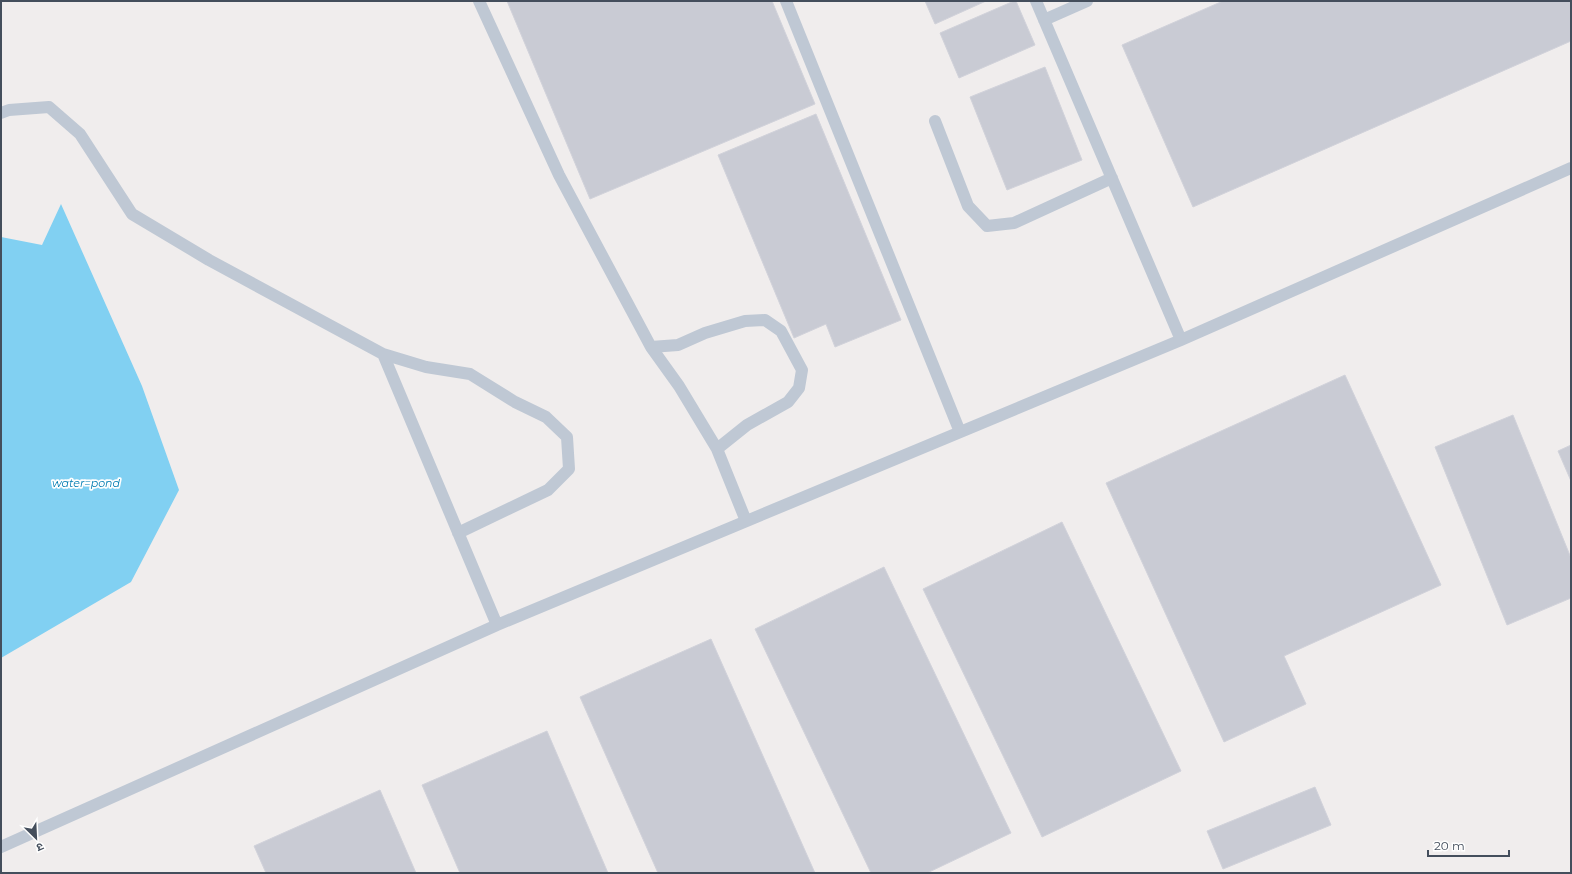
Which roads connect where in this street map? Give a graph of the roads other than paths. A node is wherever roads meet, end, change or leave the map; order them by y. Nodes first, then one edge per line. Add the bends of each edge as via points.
1 (479, 1) edge
2 (786, 1) edge
3 (1036, 1) edge
4 (1087, 1) edge
5 (1044, 20) junction
6 (1, 113) edge
7 (935, 121) dead end
8 (1571, 168) edge
9 (1112, 178) junction
10 (1181, 340) junction
11 (651, 347) junction
12 (383, 354) junction
13 (960, 432) junction
14 (716, 449) junction
15 (746, 521) junction
16 (458, 532) junction
17 (497, 625) junction
18 (1, 847) edge

1 - 11 lane via 559,175
2 - 13 lane
3 - 5 lane
4 - 5 lane
5 - 9 lane
6 - 12 lane via 49,107 80,134 132,214 209,260
7 - 9 lane via 968,206 987,226 1014,223
8 - 10 lane
9 - 10 lane
10 - 13 lane
11 - 14 lane via 679,386
11 - 14 lane via 678,345 705,333 745,321 766,320 781,331 802,370 799,388 788,402 747,425
12 - 16 lane
12 - 16 lane via 426,368 470,374 515,402 546,416 567,437 569,469 548,490
13 - 15 lane
14 - 15 lane
15 - 17 lane
16 - 17 lane
17 - 18 lane

